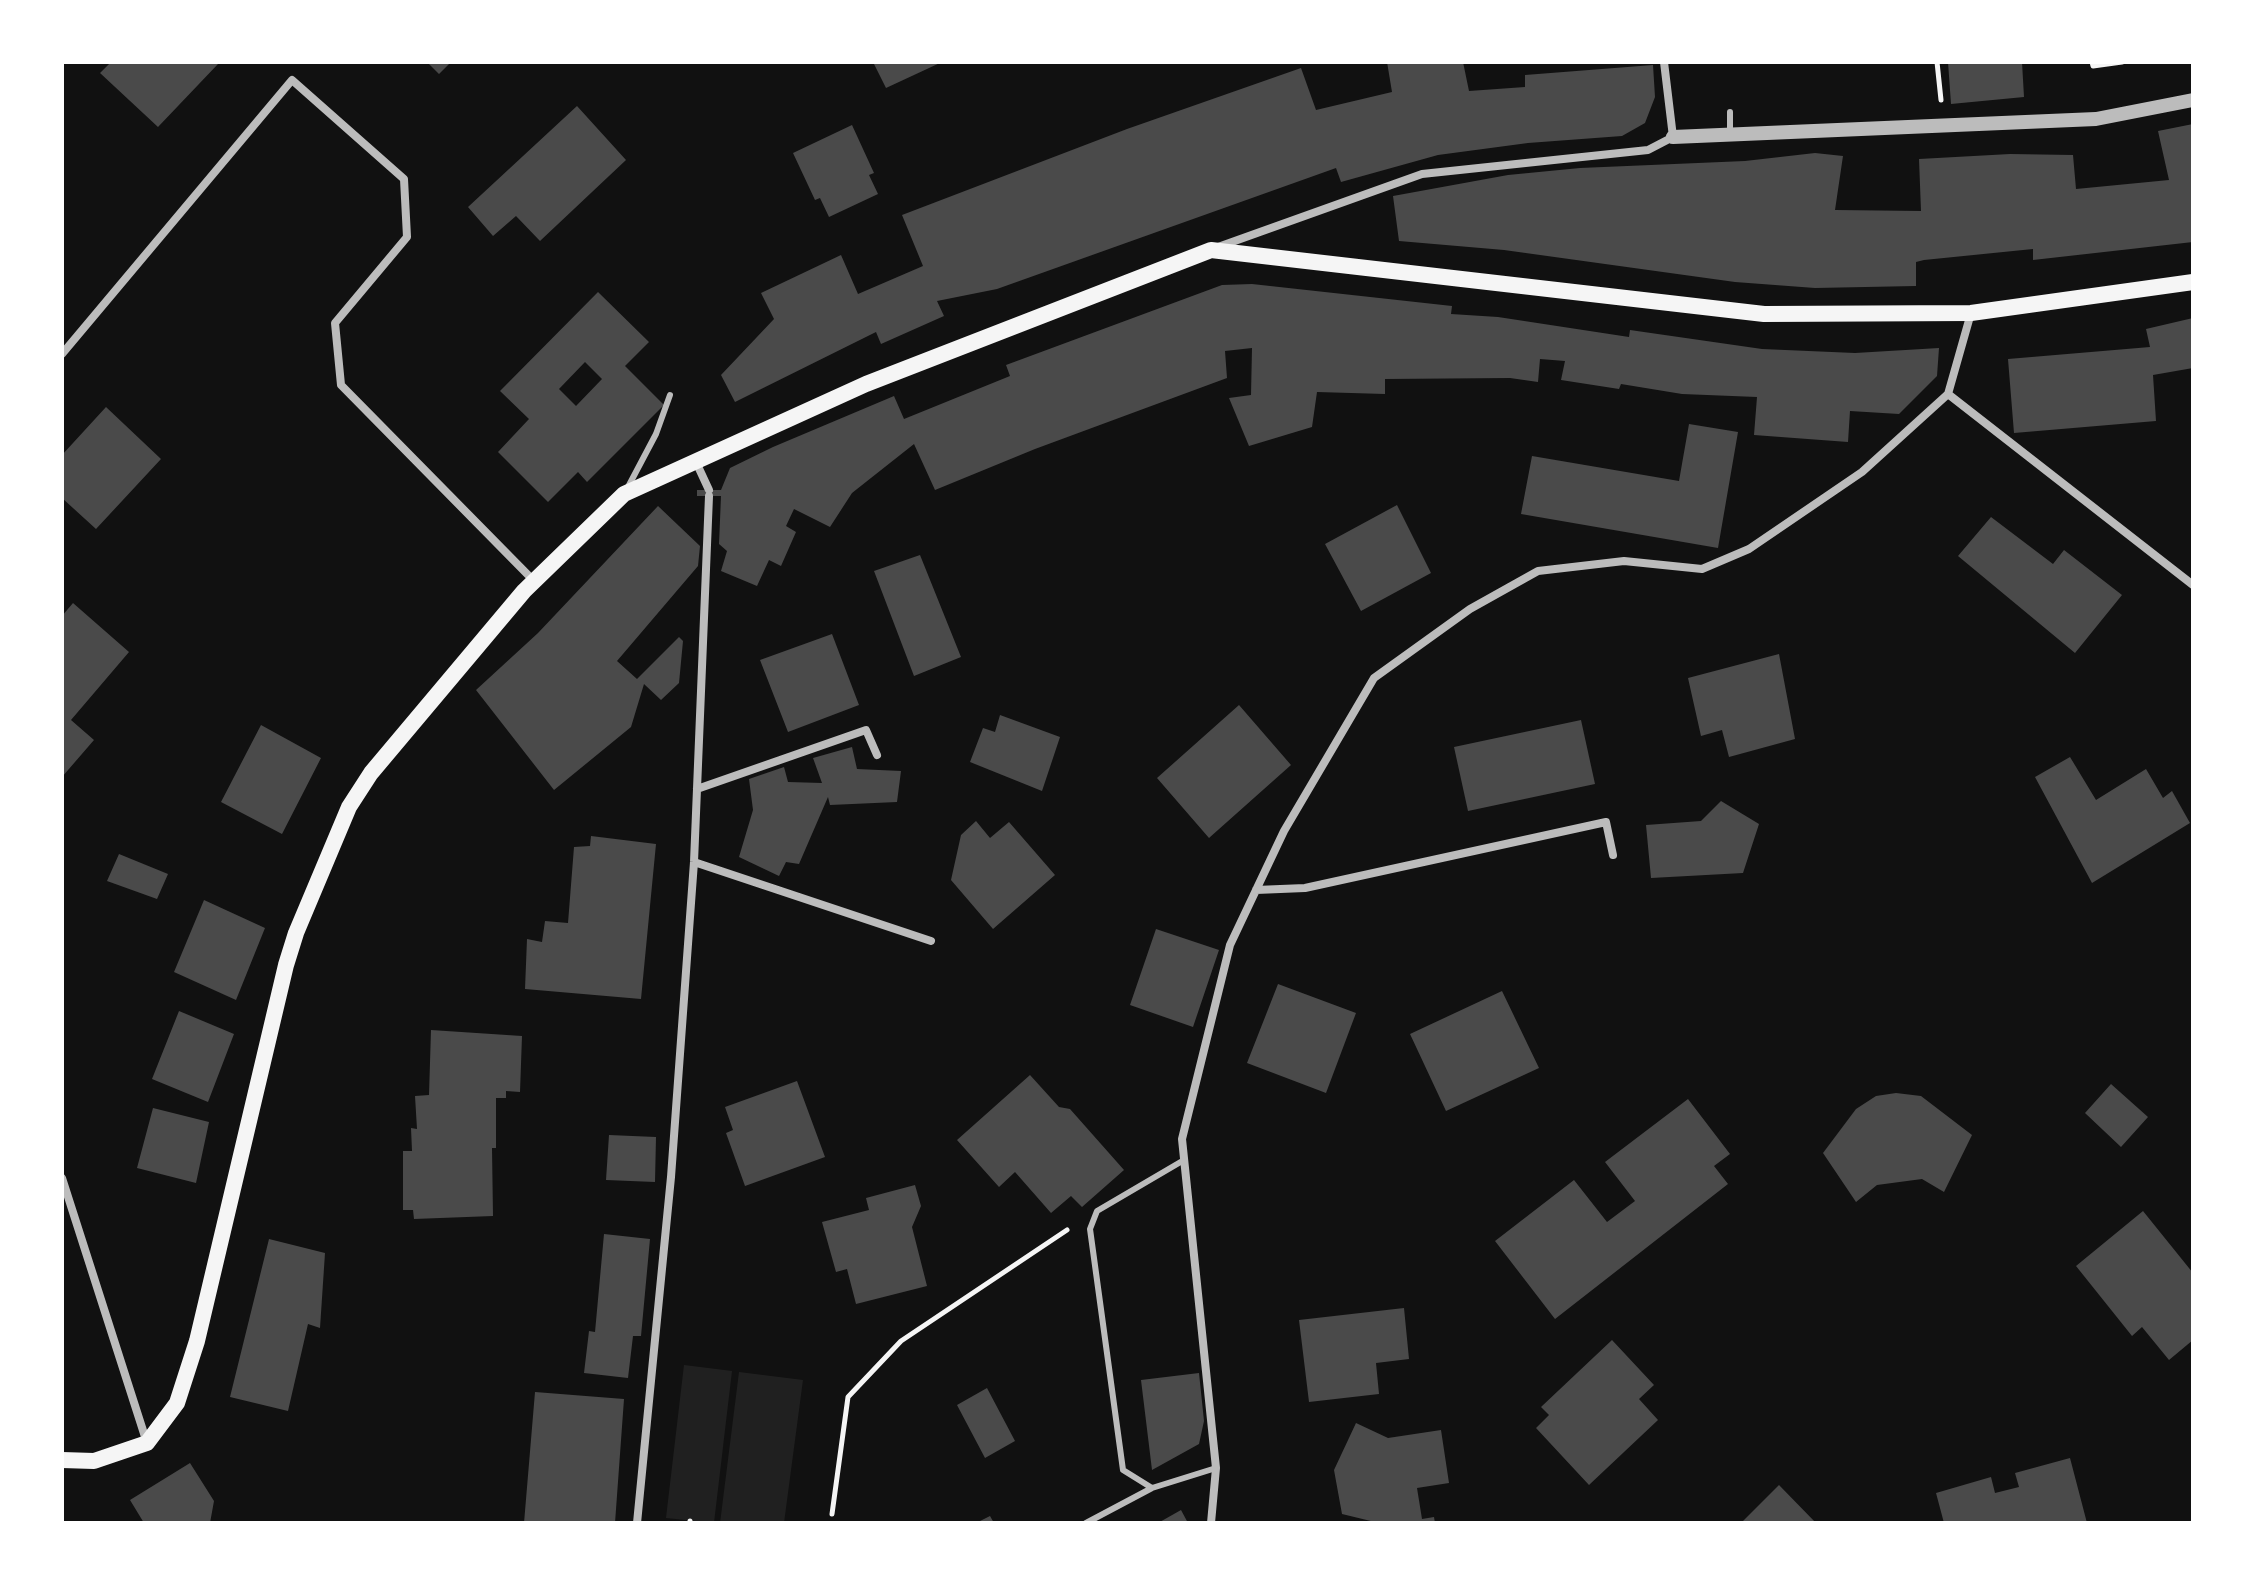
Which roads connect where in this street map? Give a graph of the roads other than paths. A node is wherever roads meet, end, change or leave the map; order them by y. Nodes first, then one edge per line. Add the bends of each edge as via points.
1 (1664, 62) edge
2 (2193, 100) edge
3 (1730, 112) dead end
4 (1730, 136) junction
5 (1673, 137) junction
6 (1211, 250) junction
7 (2193, 282) edge
8 (1971, 313) junction
9 (62, 354) edge
10 (1948, 394) junction
11 (670, 395) dead end
12 (695, 461) junction
13 (624, 494) junction
14 (534, 581) junction
15 (2193, 585) edge
16 (877, 755) dead end
17 (697, 789) junction
18 (1613, 855) dead end
19 (694, 862) junction
20 (1256, 890) junction
21 (931, 941) dead end
22 (1184, 1160) junction
23 (62, 1178) edge
24 (147, 1443) junction
25 (62, 1460) edge
26 (1216, 1468) junction
27 (1152, 1488) junction
28 (637, 1523) edge
29 (1086, 1523) edge
30 (1211, 1523) edge

1 - 5 street
2 - 4 street via 2096,119
3 - 4 lane
4 - 5 street
5 - 6 street via 1648,150 1422,174
6 - 8 main road via 1764,314
6 - 12 main road via 866,384
7 - 8 main road
8 - 10 street
9 - 14 street via 292,80 404,179 407,237 335,323 341,385
10 - 15 street
10 - 20 street via 1862,472 1749,549 1702,569 1624,561 1538,571 1458,617 1374,678 1284,831
11 - 13 lane
12 - 13 main road
12 - 17 street via 709,493
13 - 14 main road
14 - 24 main road via 371,773 349,807 286,965 197,1341 177,1403
16 - 17 street via 866,730
17 - 19 street
18 - 20 street via 1606,822 1305,888
19 - 21 street
19 - 28 street via 671,1177
20 - 22 street via 1230,945 1182,1139
22 - 26 street
22 - 27 lane via 1097,1211 1090,1229 1123,1470
23 - 24 street
24 - 25 main road via 94,1461
26 - 27 lane
26 - 30 street
27 - 29 lane

